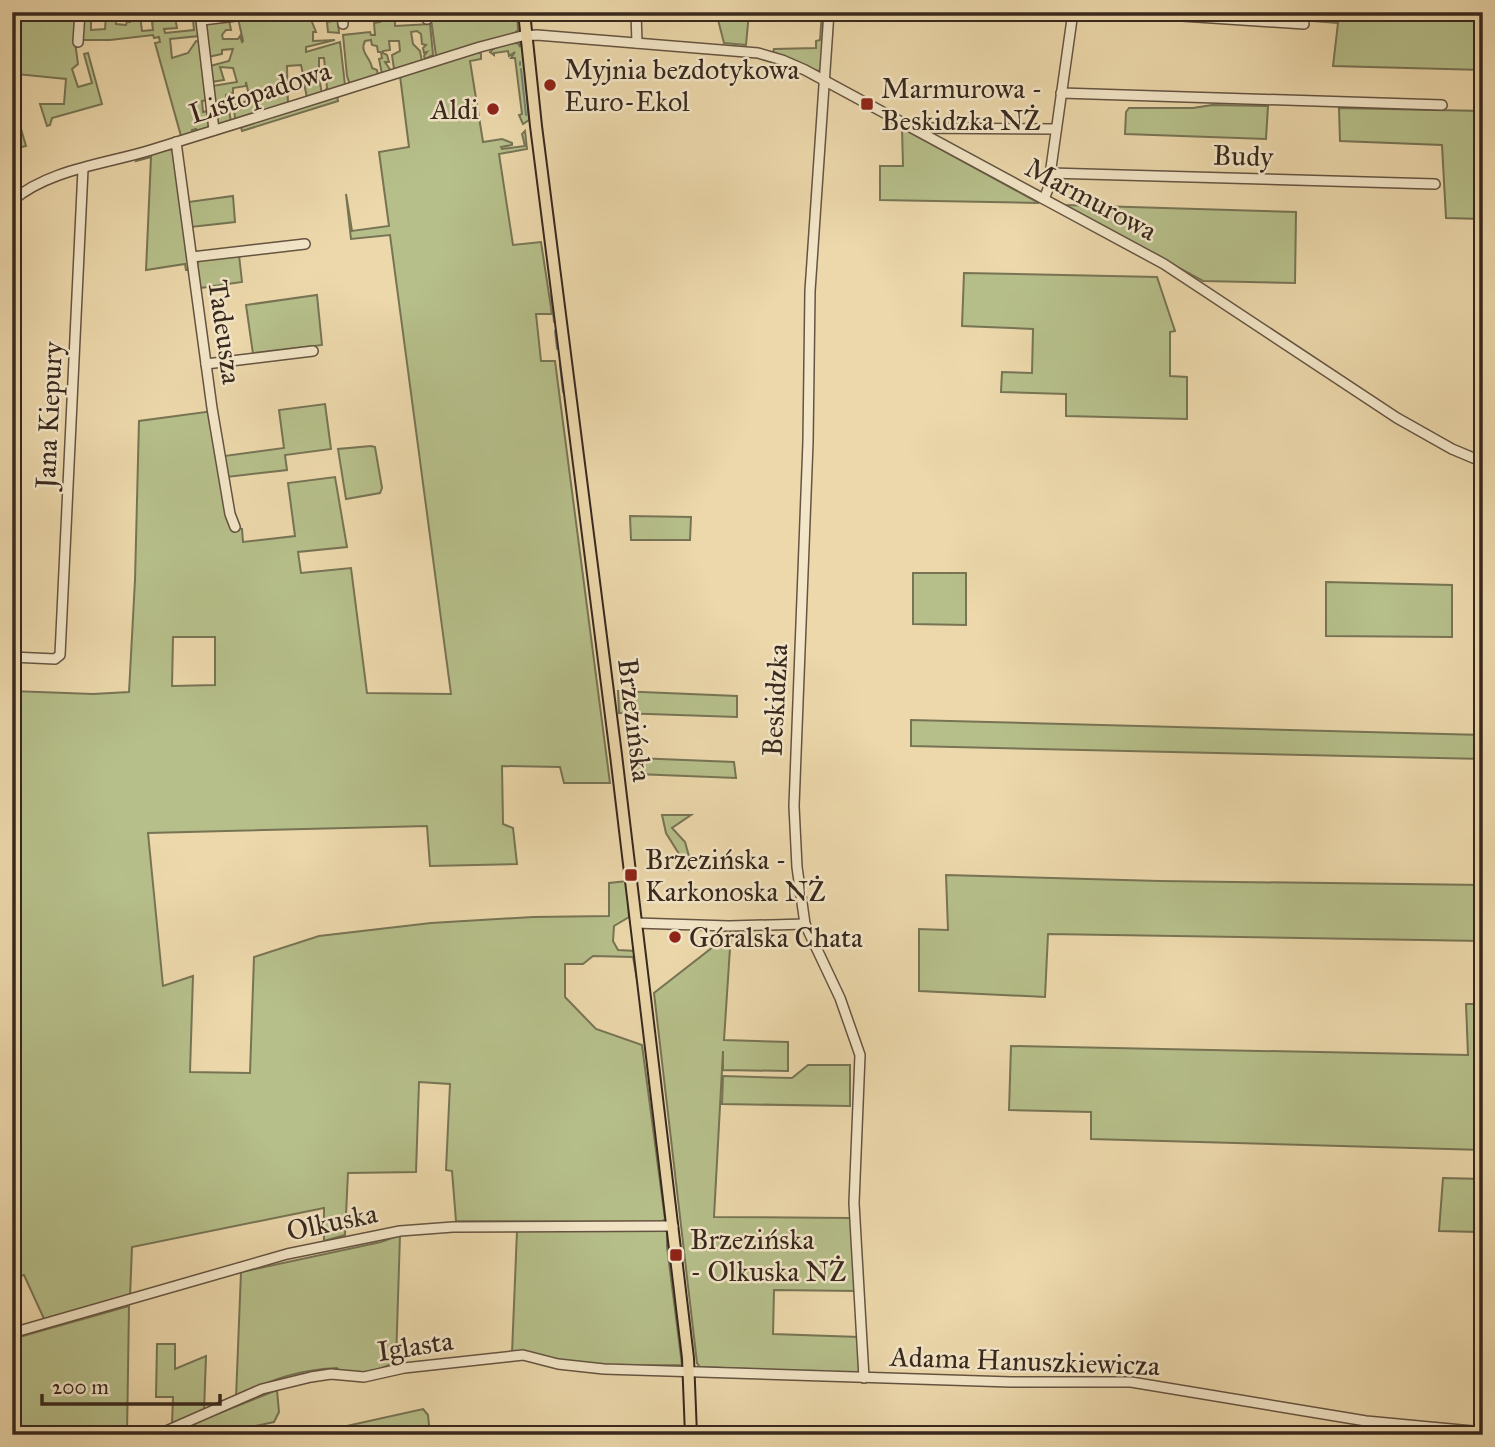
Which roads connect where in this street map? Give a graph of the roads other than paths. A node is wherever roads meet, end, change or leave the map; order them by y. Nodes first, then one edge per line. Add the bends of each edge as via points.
1 (79, 12) edge
2 (342, 12) edge
3 (524, 12) edge
4 (636, 12) edge
5 (829, 12) edge
6 (1073, 12) edge
7 (1122, 12) edge
8 (253, 13) edge
9 (201, 16) edge
10 (343, 24) dead end
11 (1304, 24) dead end
12 (526, 36) junction
13 (78, 42) dead end
14 (637, 43) junction
15 (825, 81) junction
16 (1061, 93) junction
17 (1442, 105) dead end
18 (911, 128) junction
19 (1056, 129) junction
20 (214, 130) junction
21 (176, 142) junction
22 (83, 169) junction
23 (1050, 173) junction
24 (1435, 184) dead end
25 (1044, 200) junction
26 (12, 201) edge
27 (305, 244) dead end
28 (192, 257) junction
29 (313, 351) dead end
30 (206, 364) junction
31 (1483, 462) edge
32 (235, 527) dead end
33 (12, 657) edge
34 (636, 923) junction
35 (805, 924) junction
36 (673, 1226) junction
37 (12, 1333) edge
38 (690, 1371) junction
39 (864, 1378) junction
40 (1483, 1432) edge
41 (158, 1435) edge
42 (691, 1435) edge

1 - 13 street
2 - 10 street
3 - 12 main road, Brzezińska
4 - 14 street
5 - 15 street, Beskidzka
6 - 16 street
7 - 11 street
8 - 9 street
9 - 20 street
12 - 14 street, Marmurowa
12 - 20 street, Listopadowa
12 - 34 main road, Brzezińska
14 - 15 street, Marmurowa via 758,53
15 - 18 street, Marmurowa
15 - 35 street, Beskidzka via 810,291 795,772 797,867
16 - 17 street
16 - 19 street
18 - 19 street
18 - 25 street, Marmurowa
19 - 23 street
20 - 21 street, Listopadowa
21 - 22 street, Listopadowa
21 - 28 street, Tadeusza
22 - 26 street, Listopadowa via 38,184
22 - 33 street, Jana Kiepury via 60,655 55,659
23 - 24 street, Budy
23 - 25 street
25 - 31 street, Marmurowa via 1164,264 1397,418
27 - 28 street
28 - 30 street, Tadeusza
29 - 30 street
30 - 32 street, Tadeusza
34 - 35 street
34 - 36 main road, Brzezińska
35 - 39 street, Beskidzka via 860,1055 854,1203
36 - 37 street, Olkuska via 400,1231 287,1254
36 - 38 main road, Brzezińska
38 - 39 street, Adama Hanuszkiewicza
38 - 41 street, Iglasta via 604,1369 523,1355 364,1377 323,1375 262,1389
38 - 42 main road, Brzezińska
39 - 40 street, Adama Hanuszkiewicza via 1131,1382 1366,1421

